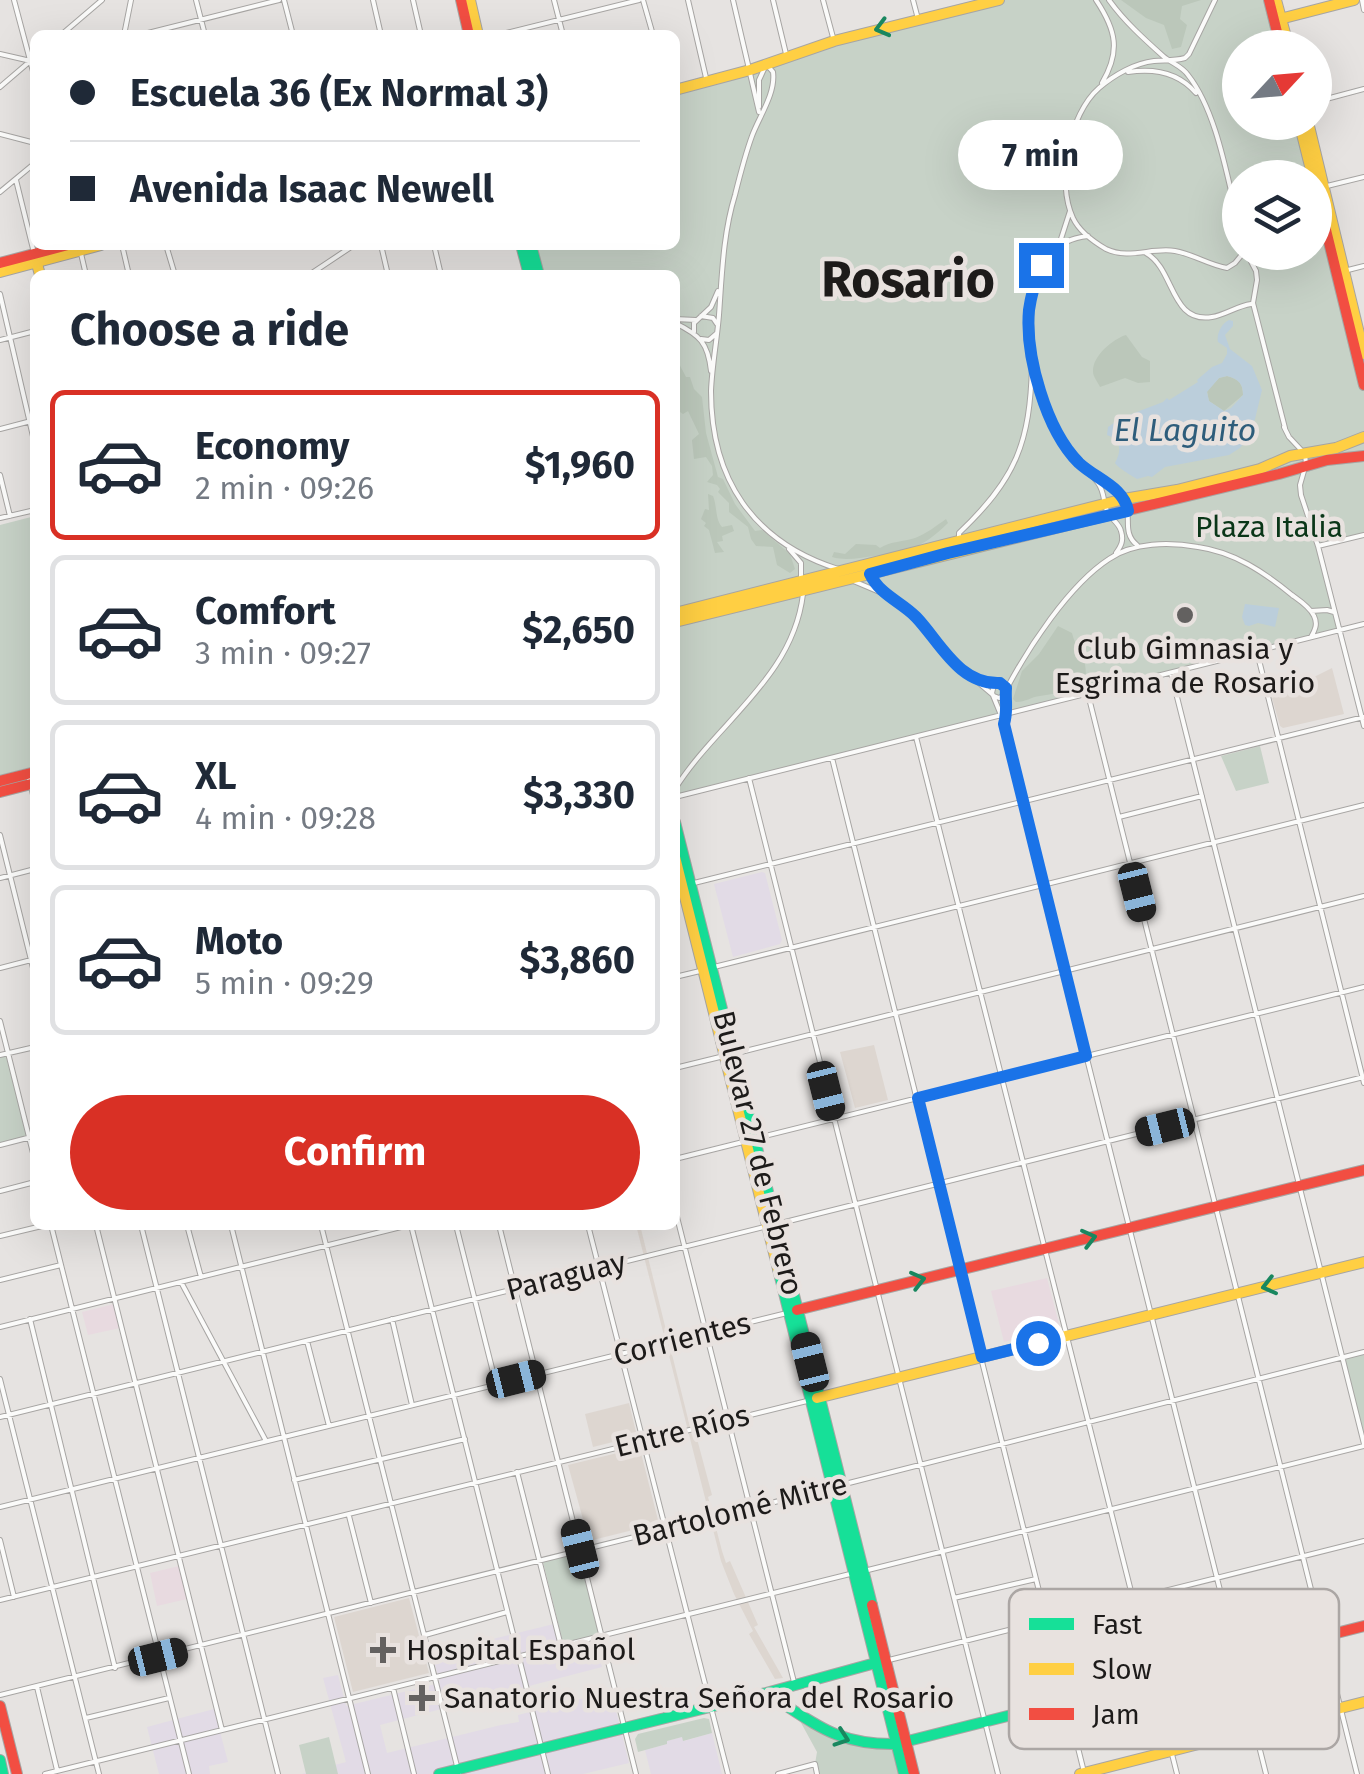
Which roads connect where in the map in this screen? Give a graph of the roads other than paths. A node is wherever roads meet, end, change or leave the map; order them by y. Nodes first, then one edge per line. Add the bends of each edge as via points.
1 (14, 0) edge
2 (102, 0) edge
3 (131, 0) edge
4 (196, 0) edge
5 (242, 0) edge
6 (281, 0) edge
7 (373, 0) edge
8 (413, 0) edge
9 (460, 0) edge
10 (470, 0) edge
11 (554, 0) edge
12 (641, 0) edge
13 (688, 0) edge
14 (734, 0) edge
15 (773, 0) edge
16 (822, 0) edge
17 (913, 0) edge
18 (998, 0) edge
19 (1096, 0) edge
20 (1109, 0) edge
21 (1215, 0) edge
22 (1269, 0) edge
23 (1276, 0) edge
24 (1358, 0) edge
25 (959, 4) edge
26 (244, 8) junction
27 (1364, 10) edge
28 (559, 19) junction
29 (918, 19) junction
30 (1278, 19) junction
31 (201, 20) junction
32 (67, 30) edge
33 (125, 30) edge
34 (160, 30) edge
35 (203, 30) edge
36 (291, 30) edge
37 (381, 30) edge
38 (421, 30) edge
39 (468, 30) edge
40 (477, 30) edge
41 (517, 30) edge
42 (562, 30) edge
43 (651, 30) edge
44 (1279, 30) edge
45 (1282, 30) edge
46 (834, 42) junction
47 (30, 51) edge
48 (0, 54) edge
49 (787, 58) junction
50 (30, 59) edge
51 (1169, 61) junction
52 (30, 62) edge
53 (766, 64) junction
54 (750, 70) junction
55 (1122, 73) junction
56 (707, 82) junction
57 (0, 87) edge
58 (1100, 87) junction
59 (680, 89) edge
60 (1364, 89) edge
61 (1332, 97) edge
62 (1202, 101) junction
63 (759, 112) junction
64 (758, 121) junction
65 (0, 134) edge
66 (30, 141) edge
67 (1224, 160) edge
68 (30, 167) edge
69 (1364, 177) edge
70 (16, 180) junction
71 (1332, 183) edge
72 (0, 192) edge
73 (1070, 211) junction
74 (30, 235) edge
75 (1088, 236) junction
76 (1332, 241) edge
77 (1059, 244) junction
78 (34, 250) edge
79 (56, 250) edge
80 (70, 250) edge
81 (346, 250) edge
82 (1146, 253) junction
83 (36, 258) junction
84 (0, 263) edge
85 (1222, 266) edge
86 (1364, 266) edge
87 (39, 270) edge
88 (316, 270) edge
89 (1255, 270) edge
90 (0, 272) edge
91 (1341, 272) junction
92 (720, 285) junction
93 (0, 294) edge
94 (1253, 303) junction
95 (699, 318) junction
96 (680, 320) edge
97 (680, 324) edge
98 (718, 325) junction
99 (30, 332) edge
100 (694, 332) junction
101 (717, 334) junction
102 (10, 337) junction
103 (700, 339) junction
104 (0, 340) edge
105 (1362, 355) edge
106 (1032, 356) junction
107 (712, 374) junction
108 (1364, 385) edge
109 (30, 413) edge
110 (30, 421) edge
111 (1284, 427) junction
112 (0, 428) edge
113 (1364, 436) edge
114 (1286, 452) junction
115 (1304, 452) junction
116 (1364, 456) edge
117 (1082, 466) junction
118 (1305, 468) junction
119 (0, 475) edge
120 (1278, 475) junction
121 (1126, 505) junction
122 (1108, 510) junction
123 (30, 511) edge
124 (10, 516) junction
125 (0, 518) edge
126 (1364, 535) edge
127 (959, 541) junction
128 (786, 545) junction
129 (1140, 546) junction
130 (1318, 546) junction
131 (1108, 559) junction
132 (868, 569) junction
133 (842, 570) junction
134 (851, 580) junction
135 (802, 586) junction
136 (882, 593) junction
137 (1311, 611) junction
138 (680, 612) edge
139 (1334, 612) junction
140 (680, 621) edge
141 (1364, 624) edge
142 (1339, 631) junction
143 (1311, 637) junction
144 (1257, 652) junction
145 (1016, 670) junction
146 (1170, 673) junction
147 (971, 676) junction
148 (998, 683) junction
149 (1006, 693) junction
150 (1088, 694) junction
151 (993, 695) junction
152 (1004, 714) junction
153 (1363, 717) edge
154 (1364, 726) edge
155 (916, 737) junction
156 (1278, 738) junction
157 (832, 758) junction
158 (1192, 760) junction
159 (30, 778) edge
160 (748, 778) junction
161 (30, 779) edge
162 (1109, 780) junction
163 (0, 781) edge
164 (680, 782) edge
165 (0, 792) edge
166 (680, 796) edge
167 (1202, 796) junction
168 (1023, 802) junction
169 (1364, 804) edge
170 (1118, 817) junction
171 (1299, 820) junction
172 (938, 822) junction
173 (0, 835) edge
174 (1213, 842) junction
175 (854, 844) junction
176 (1130, 863) junction
177 (770, 864) junction
178 (30, 871) edge
179 (10, 876) junction
180 (0, 878) edge
181 (1044, 885) junction
182 (683, 886) edge
183 (1364, 896) edge
184 (959, 906) junction
185 (1320, 906) junction
186 (874, 927) junction
187 (1234, 928) junction
188 (791, 948) junction
189 (30, 949) edge
190 (1151, 949) junction
191 (30, 961) edge
192 (0, 968) edge
193 (708, 969) junction
194 (1065, 971) junction
195 (680, 976) edge
196 (1364, 988) edge
197 (980, 992) junction
198 (1342, 993) junction
199 (896, 1013) junction
200 (1256, 1014) junction
201 (0, 1021) edge
202 (812, 1034) junction
203 (1172, 1035) junction
204 (30, 1047) edge
205 (8, 1053) junction
206 (0, 1055) edge
207 (729, 1055) junction
208 (1086, 1056) junction
209 (680, 1067) edge
210 (1002, 1078) junction
211 (1364, 1079) edge
212 (918, 1098) junction
213 (1276, 1099) junction
214 (834, 1119) junction
215 (1194, 1120) junction
216 (30, 1130) edge
217 (30, 1138) edge
218 (750, 1140) junction
219 (1108, 1141) junction
220 (0, 1145) edge
221 (680, 1158) edge
222 (1023, 1162) junction
223 (1364, 1170) edge
224 (30, 1183) edge
225 (939, 1183) junction
226 (1299, 1186) junction
227 (0, 1191) edge
228 (855, 1204) junction
229 (1215, 1207) junction
230 (772, 1225) junction
231 (1130, 1228) junction
232 (30, 1229) edge
233 (50, 1230) edge
234 (97, 1230) edge
235 (141, 1230) edge
236 (189, 1230) edge
237 (232, 1230) edge
238 (323, 1230) edge
239 (390, 1230) edge
240 (411, 1230) edge
241 (457, 1230) edge
242 (500, 1230) edge
243 (589, 1230) edge
244 (680, 1230) edge
245 (0, 1236) edge
246 (326, 1246) junction
247 (684, 1246) junction
248 (1045, 1249) junction
249 (1364, 1262) edge
250 (61, 1265) junction
251 (241, 1267) junction
252 (598, 1268) junction
253 (960, 1270) junction
254 (1320, 1273) junction
255 (201, 1277) junction
256 (0, 1280) edge
257 (182, 1282) junction
258 (156, 1288) junction
259 (515, 1289) junction
260 (876, 1291) junction
261 (1237, 1294) junction
262 (114, 1298) junction
263 (474, 1299) junction
264 (72, 1309) junction
265 (432, 1310) junction
266 (793, 1311) junction
267 (1151, 1315) junction
268 (30, 1319) junction
269 (392, 1320) junction
270 (0, 1327) edge
271 (348, 1330) junction
272 (706, 1332) junction
273 (1067, 1336) junction
274 (307, 1340) junction
275 (262, 1352) junction
276 (1364, 1352) edge
277 (620, 1354) junction
278 (982, 1357) junction
279 (1341, 1358) junction
280 (223, 1362) junction
281 (178, 1373) junction
282 (537, 1374) junction
283 (0, 1378) edge
284 (898, 1378) junction
285 (1258, 1379) junction
286 (135, 1383) junction
287 (496, 1384) junction
288 (93, 1394) junction
289 (453, 1395) junction
290 (815, 1398) junction
291 (1172, 1401) junction
292 (51, 1404) junction
293 (412, 1405) junction
294 (9, 1415) junction
295 (370, 1416) junction
296 (0, 1417) edge
297 (728, 1420) junction
298 (1089, 1422) junction
299 (329, 1426) junction
300 (284, 1437) junction
301 (464, 1439) junction
302 (266, 1441) junction
303 (642, 1441) junction
304 (1003, 1444) junction
305 (1364, 1445) edge
306 (199, 1458) junction
307 (381, 1460) junction
308 (558, 1462) junction
309 (920, 1465) junction
310 (1280, 1467) junction
311 (157, 1468) junction
312 (517, 1472) junction
313 (114, 1479) junction
314 (294, 1480) junction
315 (476, 1484) junction
316 (837, 1486) junction
317 (1194, 1488) junction
318 (72, 1489) junction
319 (30, 1500) junction
320 (391, 1504) junction
321 (0, 1507) edge
322 (750, 1508) junction
323 (1110, 1510) junction
324 (348, 1514) junction
325 (305, 1525) junction
326 (666, 1529) junction
327 (1024, 1531) junction
328 (0, 1540) edge
329 (1364, 1541) edge
330 (221, 1546) junction
331 (580, 1549) junction
332 (942, 1551) junction
333 (179, 1556) junction
334 (1302, 1556) junction
335 (539, 1560) junction
336 (136, 1567) junction
337 (497, 1571) junction
338 (858, 1572) junction
339 (93, 1577) junction
340 (1036, 1578) junction
341 (1217, 1578) junction
342 (52, 1588) junction
343 (1039, 1589) edge
344 (1130, 1589) edge
345 (1173, 1589) edge
346 (1220, 1589) edge
347 (1310, 1589) edge
348 (414, 1592) junction
349 (772, 1594) junction
350 (14, 1597) junction
351 (954, 1598) junction
352 (0, 1600) edge
353 (372, 1603) junction
354 (508, 1612) junction
355 (328, 1614) junction
356 (687, 1615) junction
357 (1364, 1626) edge
358 (1009, 1630) edge
359 (1339, 1633) edge
360 (424, 1635) junction
361 (243, 1636) junction
362 (602, 1636) junction
363 (964, 1641) junction
364 (202, 1646) junction
365 (561, 1646) junction
366 (158, 1657) junction
367 (518, 1657) junction
368 (881, 1662) junction
369 (115, 1668) junction
370 (435, 1677) junction
371 (75, 1678) junction
372 (795, 1686) junction
373 (37, 1687) junction
374 (393, 1688) junction
375 (766, 1694) junction
376 (0, 1696) edge
377 (169, 1698) junction
378 (349, 1698) junction
379 (1364, 1702) edge
380 (1339, 1704) edge
381 (0, 1706) edge
382 (710, 1707) junction
383 (1340, 1708) junction
384 (1009, 1716) edge
385 (85, 1718) junction
386 (264, 1720) junction
387 (984, 1722) junction
388 (625, 1728) junction
389 (222, 1730) junction
390 (180, 1740) junction
391 (901, 1742) junction
392 (542, 1748) junction
393 (1077, 1749) edge
394 (1179, 1749) edge
395 (1260, 1749) edge
396 (1171, 1751) junction
397 (0, 1760) edge
398 (96, 1762) junction
399 (58, 1771) junction
400 (458, 1772) edge
401 (3, 1774) edge
402 (17, 1774) edge
403 (45, 1774) edge
404 (99, 1774) edge
405 (189, 1774) edge
406 (278, 1774) edge
407 (368, 1774) edge
408 (414, 1774) edge
409 (439, 1774) edge
410 (548, 1774) edge
411 (636, 1774) edge
412 (728, 1774) edge
413 (778, 1774) edge
414 (818, 1774) edge
415 (904, 1774) edge
416 (914, 1774) edge
417 (998, 1774) edge
418 (1083, 1774) edge
419 (1177, 1774) edge
420 (1266, 1774) edge
421 (1357, 1774) edge

1 - 47 street
2 - 32 street
3 - 33 street
4 - 31 street
5 - 26 street
6 - 26 street
6 - 36 street
7 - 37 street
8 - 38 street
9 - 39 main road
10 - 40 main road
11 - 28 street
12 - 28 street
12 - 43 street
13 - 56 street
14 - 54 street
15 - 49 street
16 - 46 street
17 - 29 street
18 - 25 main road
19 - 58 street via 1114,40 1114,58
20 - 51 street
21 - 51 street via 1189,54
22 - 30 main road
23 - 30 main road
24 - 27 street
24 - 30 main road
25 - 29 main road
26 - 31 street
28 - 41 street
28 - 42 street
29 -> 46 main road
30 - 44 main road
30 - 45 main road
31 - 34 street
31 - 35 street
46 - 49 main road
48 - 50 street
49 - 53 main road
51 - 55 street
51 - 62 street via 1189,75
52 - 57 street
53 - 54 main road
53 - 63 street
53 - 64 street via 774,78
54 - 56 main road
54 - 63 street
55 - 58 street
55 - 62 street via 1171,75
56 - 59 main road
58 - 73 street via 1083,108 1068,154
60 - 61 street
62 - 67 street
63 - 64 street
64 - 92 street via 727,224
65 - 66 street
68 - 70 street
69 - 71 street
70 - 72 street
70 - 74 street
73 - 75 street
73 - 77 street
75 - 77 street
75 - 82 street via 1115,252
76 - 91 main road
77 - 106 street via 1041,265 1032,294
78 - 83 street
79 - 83 main road
80 - 83 main road
81 - 88 street
82 - 85 street via 1176,251
82 - 94 street via 1161,265 1182,307 1200,316
83 - 84 main road
83 - 87 main road
83 - 90 main road
86 - 91 street
89 - 94 street
91 - 105 main road
92 - 95 street via 712,307
92 - 98 street
93 - 102 street
94 - 111 street
95 - 96 street
95 - 98 street
95 - 100 street
97 - 100 street
98 - 101 street
99 - 102 street
100 - 103 street
101 - 103 street
101 - 107 street
102 - 104 street
102 - 109 street
103 - 107 street
105 - 108 main road
106 - 117 street via 1053,424
106 - 127 street via 1028,422 1014,468
107 - 128 street via 714,428 731,486
110 - 112 street
111 - 114 street
111 - 115 street
113 - 115 main road
114 - 115 main road
114 - 120 main road
114 - 121 main road via 1260,469
115 - 118 street
116 - 118 main road
117 - 121 street via 1120,493
117 - 122 street via 1102,489
118 - 120 main road
118 - 130 street via 1300,488
119 - 124 street
120 - 121 main road
121 - 122 main road
121 - 129 street via 1129,536
122 - 127 main road
122 - 131 street via 1123,537
122 - 132 main road
123 - 124 street
124 - 125 street
126 - 130 street
127 - 132 main road
128 - 133 street
128 - 135 street via 800,563
129 - 131 street
129 - 137 street via 1197,547 1242,561
130 - 139 street
131 - 145 street via 1058,609
132 - 133 main road
132 - 134 main road
132 - 136 street
133 - 135 main road
134 - 135 main road
134 - 136 street
135 - 138 main road
135 - 140 main road
135 - 164 street via 794,629 772,673
136 - 147 street
137 - 139 street
137 - 143 street
139 - 142 street
141 - 142 street
142 - 143 street
142 - 153 street
143 - 144 street
144 - 146 street
144 - 156 street
145 - 148 street
145 - 149 street
146 - 150 street
146 - 158 street
147 - 148 street
147 - 151 street
148 - 149 street
148 - 151 street
149 - 151 street
149 - 152 street
150 - 152 street
150 - 162 street
151 - 152 street
152 - 155 street
152 - 168 street
153 - 154 street
153 - 156 street
155 - 157 street
155 - 172 street
156 - 158 street
156 - 171 street
157 - 160 street
157 - 175 street
158 - 162 street
158 - 167 street
159 - 163 main road
160 - 166 street
160 - 177 street
161 - 165 main road
162 - 168 street
162 - 170 street
167 - 170 street
167 - 174 street
168 - 172 street
168 - 181 street
169 - 171 street
170 - 176 street
171 - 174 street
171 - 185 street
172 - 175 street
172 - 184 street
173 - 179 street
174 - 176 street
174 - 187 street
175 - 177 street
175 - 186 street
176 - 181 street
176 - 190 street
177 - 182 street
177 - 188 street
178 - 179 street
179 - 180 street
179 - 189 street
181 - 184 street
181 - 194 street
182 - 193 main road, Bulevar 27 de Febrero
183 - 185 street
184 - 186 street
184 - 197 street
185 - 187 street
185 - 198 street
186 - 188 street
186 - 199 street
187 - 190 street
187 - 200 street
188 - 193 street
188 - 202 street
190 - 194 street
190 - 203 street
191 - 192 street
193 - 195 street
193 - 207 main road, Bulevar 27 de Febrero
194 - 197 street
194 - 208 street
196 - 198 street
197 - 199 street
197 - 210 street
198 - 200 street
198 - 211 street
199 - 202 street
199 - 212 street
200 - 203 street
200 - 213 street
201 - 205 street
202 - 207 street
202 - 214 street
203 - 208 street
203 - 215 street
204 - 205 street
205 - 206 street
205 - 216 street
207 - 209 street
207 - 218 main road, Bulevar 27 de Febrero
208 - 210 street
208 - 219 street
210 - 212 street
210 - 222 street
211 - 213 street, Paraguay
212 - 214 street
212 - 225 street
213 - 215 street, Paraguay
213 - 226 street
214 - 218 street
214 - 228 street
215 - 219 street, Paraguay
215 - 229 street
217 - 220 street
218 - 221 street
218 - 230 main road, Bulevar 27 de Febrero
219 - 222 street, Paraguay
219 - 231 street
222 - 225 street, Paraguay
222 - 248 street
223 - 226 main road, Corrientes
224 - 227 street
225 - 228 street, Paraguay
225 - 253 street
226 - 229 main road, Corrientes
226 - 254 street
228 - 230 street, Paraguay
228 - 260 street
229 - 231 main road, Corrientes
229 - 261 street
230 - 247 street, Paraguay
230 - 266 main road, Bulevar 27 de Febrero
248 -> 231 main road, Corrientes
231 - 267 street
232 - 245 street
233 - 250 street
234 - 262 street
235 - 258 street
236 - 255 street
237 - 251 street
238 - 246 street
239 - 246 street
240 - 265 street
241 - 263 street
242 - 259 street
243 - 252 street
244 - 247 street
246 - 251 street
246 - 271 street
247 - 252 street, Paraguay
247 - 272 street
248 - 253 main road, Corrientes
248 - 273 street
249 - 254 main road, Entre Ríos
250 - 256 street
250 - 264 street
251 - 255 street
251 - 275 street
252 - 259 street, Paraguay
252 - 277 street
260 -> 253 main road, Corrientes
253 - 278 street
254 -> 261 main road, Entre Ríos
254 - 279 street
255 - 257 street
257 - 258 street
257 - 280 street
258 - 262 street
258 - 281 street
259 - 263 street, Paraguay
259 - 282 street
260 - 266 main road, Corrientes
260 - 284 street
261 - 267 main road, Entre Ríos
261 - 285 street
262 - 264 street
262 - 286 street
263 - 265 street, Paraguay
263 - 287 street
264 - 268 street
264 - 288 street
265 - 269 street, Paraguay
265 - 289 street
266 - 272 street, Corrientes
266 - 290 main road, Bulevar 27 de Febrero
267 - 273 main road, Entre Ríos
267 - 291 street
268 - 270 street
268 - 292 street
269 - 271 street, Paraguay
269 - 293 street
271 - 274 street, Paraguay
271 - 295 street
272 - 277 street, Corrientes
272 - 297 street
273 - 278 main road, Entre Ríos
273 - 298 street
274 - 275 street, Paraguay
274 - 299 street
275 - 280 street, Paraguay
275 - 300 street
276 - 279 street, Bartolomé Mitre
277 - 282 street, Corrientes
277 - 303 street
278 - 284 main road, Entre Ríos
278 - 304 street
279 - 285 street, Bartolomé Mitre
279 - 305 street
280 - 281 street, Paraguay
280 - 302 street
281 - 286 street, Paraguay
281 - 306 street
282 - 287 street, Corrientes
282 - 308 street
283 - 294 street
284 - 290 main road, Entre Ríos
284 - 309 street
285 - 291 street, Bartolomé Mitre
285 - 310 street
286 - 288 street, Paraguay
286 - 311 street
287 - 289 street, Corrientes
288 - 292 street, Paraguay
288 - 313 street
289 - 293 street, Corrientes
289 - 301 street
290 - 297 street, Entre Ríos
290 - 316 main road, Bulevar 27 de Febrero
291 - 298 street, Bartolomé Mitre
291 - 317 street
292 - 294 street, Paraguay
292 - 318 street
293 - 295 street, Corrientes
294 - 296 street, Paraguay
294 - 319 street
295 - 299 street, Corrientes
295 - 307 street
297 - 303 street, Entre Ríos
297 - 322 street
298 - 304 street, Bartolomé Mitre
298 - 323 street
299 - 300 street, Corrientes
300 - 302 street, Corrientes
300 - 314 street
301 - 307 street
301 - 315 street
302 - 306 street, Corrientes
303 - 308 street, Entre Ríos
303 - 326 street
304 - 309 street, Bartolomé Mitre
304 - 327 street
305 - 310 street
306 - 311 street, Corrientes
306 - 330 street
307 - 314 street
307 - 320 street
308 - 312 street, Entre Ríos
308 - 331 street
309 - 316 street, Bartolomé Mitre
309 - 332 street
310 - 317 street
310 - 334 street
311 - 313 street, Corrientes
311 - 333 street
312 - 315 street, Entre Ríos
312 - 335 street
313 - 318 street, Corrientes
313 - 336 street
314 - 325 street
315 - 320 street, Entre Ríos
315 - 337 street
316 - 322 street, Bartolomé Mitre
316 - 338 main road, Bulevar 27 de Febrero
317 - 323 street
317 - 341 street
318 - 319 street, Corrientes
318 - 339 street
319 - 321 street, Corrientes
319 - 342 street
320 - 324 street, Entre Ríos
320 - 348 street
322 - 326 street, Bartolomé Mitre
322 - 349 street
323 - 327 street
323 - 344 street
324 - 325 street, Entre Ríos
324 - 353 street
325 - 330 street, Entre Ríos
325 - 355 street
326 - 331 street, Bartolomé Mitre
326 - 356 street
327 - 332 street
327 - 340 street
328 - 350 street
329 - 334 street
330 - 333 street, Entre Ríos
330 - 361 street
331 - 335 street, Bartolomé Mitre
331 - 362 street
332 - 338 street
332 - 351 street
333 - 336 street, Entre Ríos
333 - 364 street
334 - 341 street
334 - 347 street
335 - 337 street, Bartolomé Mitre
335 - 365 street
336 - 339 street, Entre Ríos
336 - 366 street
337 - 348 street, Bartolomé Mitre
337 - 354 street
338 - 349 street
338 - 368 main road, Bulevar 27 de Febrero
339 - 342 street, Entre Ríos
339 - 369 street
340 - 343 street
340 - 351 street
341 - 345 street
341 - 346 street
342 - 350 street, Entre Ríos
342 - 371 street
348 - 353 street, Bartolomé Mitre
348 - 360 street
349 - 356 street
349 - 372 street
350 - 352 street, Entre Ríos
351 - 363 street
353 - 355 street, Bartolomé Mitre
354 - 360 street
354 - 367 street
355 - 361 street, Bartolomé Mitre
355 - 378 street
356 - 362 street
356 - 382 street
357 - 359 main road
358 - 363 street
360 - 370 street
361 - 364 street, Bartolomé Mitre
361 - 386 street
362 - 365 street
362 - 388 street
363 - 368 street
363 - 387 street
364 - 366 street, Bartolomé Mitre
364 - 389 street
365 - 367 street
366 - 369 street, Bartolomé Mitre
366 - 377 street
367 - 370 street
367 - 392 street
368 - 372 main road
368 - 391 main road, Bulevar 27 de Febrero
369 - 371 street, Bartolomé Mitre
370 - 374 street
370 - 400 street
371 - 373 street, Bartolomé Mitre
371 - 385 street
372 - 375 main road
373 - 376 street, Bartolomé Mitre
373 - 399 street
374 - 378 street
374 - 408 street
375 - 382 main road
375 -> 391 main road via 842,1740
377 - 385 street
377 - 390 street
378 - 386 street
378 - 407 street
379 - 383 main road
380 - 383 street
381 - 402 main road
382 - 388 main road
382 - 412 street
383 - 421 street
384 - 387 main road
385 - 398 street
386 - 389 street
386 - 406 street
387 - 391 main road
387 - 417 street
388 - 392 main road
388 - 411 street
389 - 390 street
390 - 398 street
390 - 405 street
391 - 415 main road, Bulevar 27 de Febrero
391 - 416 main road, Bulevar 27 de Febrero
392 - 400 main road
392 - 410 street
393 - 418 street
394 - 396 main road
395 - 420 street
396 - 418 main road
396 - 419 street
397 - 401 main road
398 - 399 street
398 - 404 street
399 - 403 street
400 - 409 main road
413 - 414 street via 815,1764

